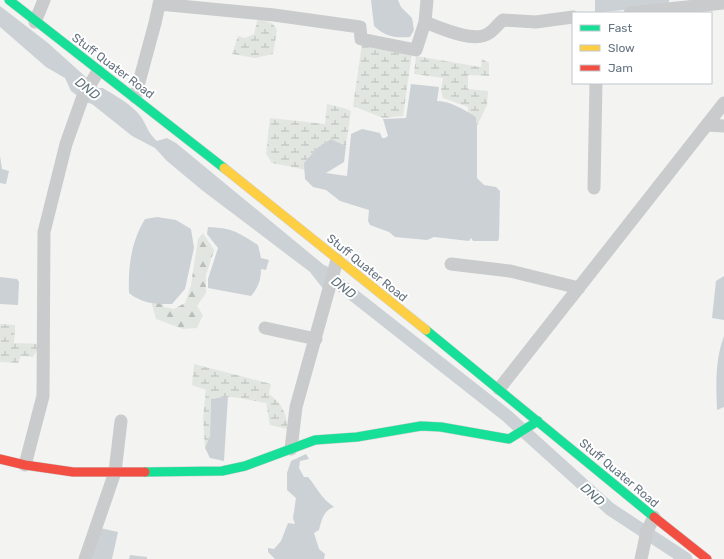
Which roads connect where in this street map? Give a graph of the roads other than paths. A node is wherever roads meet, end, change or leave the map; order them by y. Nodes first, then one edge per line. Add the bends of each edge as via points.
1 (9, 0) edge
2 (44, 0) edge
3 (427, 0) edge
4 (159, 2) edge
5 (724, 3) edge
6 (639, 12) edge
7 (572, 17) edge
8 (35, 22) junction
9 (425, 22) junction
10 (95, 77) junction
11 (596, 84) edge
12 (135, 97) junction
13 (724, 103) edge
14 (707, 125) junction
15 (724, 126) edge
16 (594, 188) dead end
17 (450, 264) dead end
18 (336, 266) junction
19 (579, 288) junction
20 (265, 328) dead end
21 (316, 339) junction
22 (499, 389) junction
23 (120, 421) dead end
24 (538, 421) junction
25 (291, 449) junction
26 (0, 459) edge
27 (25, 465) junction
28 (115, 472) junction
29 (654, 517) junction
30 (85, 559) edge
31 (642, 559) edge
32 (707, 559) edge

1 - 8 street, Stuff Quater Road
2 - 8 street
3 - 9 street
4 - 9 street via 360,27 361,39 416,50
4 - 12 street
5 - 6 street
7 - 9 street via 536,22 503,20 488,34 481,36 467,36
8 - 10 street, Stuff Quater Road
10 - 12 street, Stuff Quater Road
10 - 27 street via 82,99 63,153 44,232 43,396
11 - 16 street
12 - 18 street, Stuff Quater Road
13 - 14 street
14 - 15 street
14 - 19 street
17 - 19 street via 510,271
18 - 21 street
18 - 22 street, Stuff Quater Road
19 - 22 street
20 - 21 street
21 - 25 street via 296,407
22 - 24 street, Stuff Quater Road
23 - 28 street
24 - 25 street via 509,439 421,426 357,437 315,440
24 - 29 street, Stuff Quater Road
25 - 28 street via 245,466 222,471
26 - 27 street
27 - 28 street via 73,472
28 - 30 street
29 - 31 street via 646,536
29 - 32 street, Stuff Quater Road

